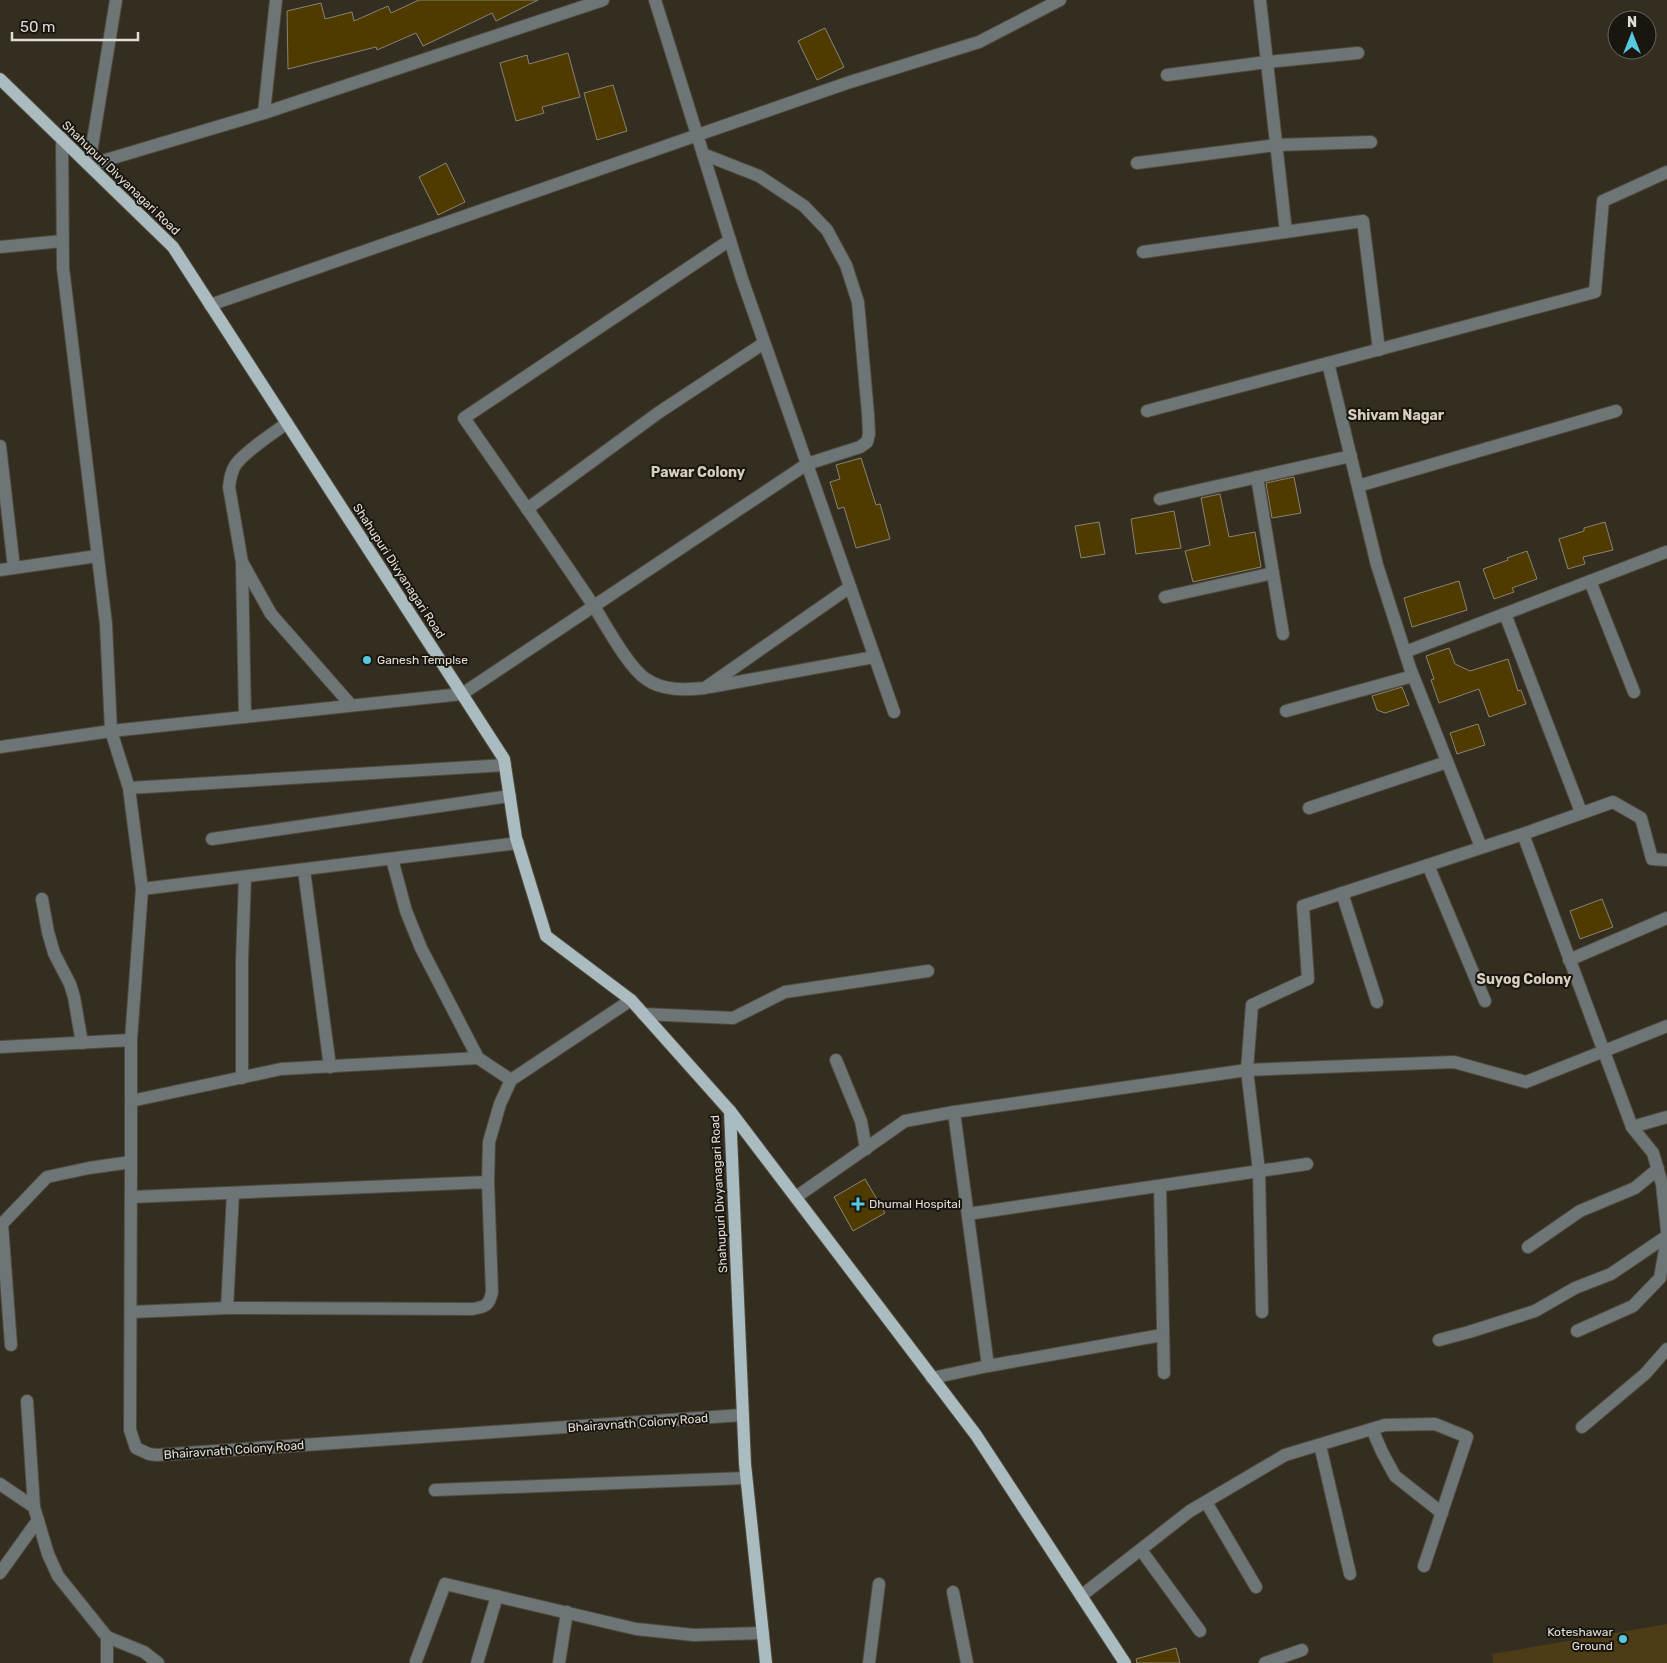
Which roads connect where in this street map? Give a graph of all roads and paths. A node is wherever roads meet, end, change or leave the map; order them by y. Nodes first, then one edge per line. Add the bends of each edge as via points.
1 (116, 0) edge
2 (276, 0) edge
3 (603, 0) edge
4 (655, 0) edge
5 (1060, 0) edge
6 (1260, 0) edge
7 (1358, 54) dead end
8 (1267, 62) junction
9 (1167, 75) dead end
10 (0, 79) edge
11 (264, 113) junction
12 (697, 135) junction
13 (62, 138) junction
14 (1371, 142) dead end
15 (1276, 145) junction
16 (703, 154) junction
17 (1137, 163) dead end
18 (89, 165) junction
19 (1667, 172) edge
20 (1286, 232) junction
21 (62, 240) junction
22 (730, 240) junction
23 (0, 247) edge
24 (1143, 252) dead end
25 (210, 305) junction
26 (764, 343) junction
27 (1379, 350) junction
28 (1328, 363) junction
29 (1147, 411) dead end
30 (1616, 411) dead end
31 (287, 424) junction
32 (0, 446) edge
33 (1351, 456) junction
34 (807, 464) junction
35 (1257, 477) junction
36 (1358, 486) junction
37 (1160, 499) dead end
38 (527, 509) junction
39 (1666, 552) edge
40 (97, 556) junction
41 (242, 562) junction
42 (14, 568) junction
43 (0, 570) edge
44 (1273, 573) junction
45 (1590, 582) junction
46 (850, 586) junction
47 (1165, 597) dead end
48 (594, 606) junction
49 (1505, 614) junction
50 (1283, 634) dead end
51 (1405, 652) junction
52 (874, 657) junction
53 (1413, 676) junction
54 (705, 688) junction
55 (1634, 692) dead end
56 (462, 694) junction
57 (351, 705) junction
58 (1286, 711) dead end
59 (894, 712) dead end
60 (245, 717) junction
61 (111, 731) junction
62 (0, 747) edge
63 (1447, 762) junction
64 (505, 765) junction
65 (129, 788) junction
66 (510, 796) junction
67 (1309, 808) dead end
68 (1581, 812) junction
69 (1523, 834) junction
70 (212, 839) dead end
71 (518, 843) junction
72 (1481, 847) junction
73 (392, 859) junction
74 (1667, 860) edge
75 (1428, 865) junction
76 (304, 870) junction
77 (245, 877) junction
78 (142, 889) junction
79 (1342, 893) junction
80 (42, 900) dead end
81 (1667, 918) edge
82 (1569, 960) junction
83 (928, 971) dead end
84 (631, 1000) junction
85 (1485, 1001) dead end
86 (1377, 1002) dead end
87 (644, 1014) junction
88 (1667, 1026) edge
89 (132, 1040) junction
90 (82, 1043) junction
91 (0, 1048) edge
92 (1603, 1051) junction
93 (478, 1058) junction
94 (836, 1060) dead end
95 (330, 1067) junction
96 (1247, 1070) junction
97 (242, 1078) junction
98 (511, 1080) junction
99 (132, 1101) junction
100 (730, 1111) junction
101 (954, 1112) junction
102 (1667, 1118) edge
103 (1632, 1127) junction
104 (866, 1149) junction
105 (131, 1162) junction
106 (1307, 1164) dead end
107 (1658, 1169) junction
108 (1259, 1171) junction
109 (488, 1182) junction
110 (1160, 1186) junction
111 (233, 1192) junction
112 (131, 1197) junction
113 (796, 1197) junction
114 (968, 1214) junction
115 (1, 1225) edge
116 (1667, 1231) edge
117 (1667, 1237) edge
118 (1528, 1247) dead end
119 (227, 1308) junction
120 (131, 1312) junction
121 (1262, 1312) dead end
122 (1577, 1331) dead end
123 (1162, 1335) junction
124 (1439, 1340) dead end
125 (11, 1345) dead end
126 (1667, 1349) edge
127 (988, 1366) junction
128 (1164, 1374) dead end
129 (932, 1378) junction
130 (27, 1401) dead end
131 (742, 1415) junction
132 (1582, 1427) dead end
133 (1372, 1429) junction
134 (1320, 1445) junction
135 (746, 1478) junction
136 (0, 1484) edge
137 (435, 1490) dead end
138 (1206, 1502) junction
139 (34, 1507) junction
140 (1442, 1513) junction
141 (38, 1520) junction
142 (1141, 1550) junction
143 (1424, 1566) dead end
144 (0, 1573) edge
145 (1350, 1574) dead end
146 (879, 1584) dead end
147 (1256, 1587) dead end
148 (953, 1592) dead end
149 (497, 1596) junction
150 (1081, 1596) junction
151 (566, 1612) junction
152 (1200, 1631) dead end
153 (763, 1633) junction
154 (107, 1638) junction
155 (1302, 1650) dead end
156 (416, 1661) dead end
157 (107, 1663) edge
158 (158, 1663) edge
159 (477, 1663) edge
160 (559, 1663) edge
161 (766, 1663) edge
162 (869, 1663) edge
163 (967, 1663) edge
164 (1125, 1663) edge
165 (1265, 1663) edge

1 - 18 street
2 - 11 street
3 - 11 street
4 - 12 street
5 - 12 street via 979,42
6 - 8 street
7 - 8 street
8 - 9 street
8 - 15 street
10 - 13 main road, Shahupuri Divyanagari Road
11 - 18 street
12 - 16 street
12 - 25 street
13 - 18 main road, Shahupuri Divyanagari Road
13 - 21 street, Bhairavnath Colony Road
14 - 15 street
15 - 17 street
15 - 20 street
16 - 22 street
16 - 34 street via 759,176 804,206 827,230 846,265 858,302 870,434 860,447
18 - 25 main road, Shahupuri Divyanagari Road via 173,247
19 - 27 street via 1603,201 1595,292
20 - 24 street
20 - 27 street via 1363,221
21 - 23 street
21 - 40 street, Bhairavnath Colony Road
22 - 26 street
22 - 38 street via 464,418
25 - 31 main road, Shahupuri Divyanagari Road
26 - 34 street
26 - 38 street via 658,413
27 - 28 street
28 - 29 street
28 - 33 street
30 - 36 street
31 - 41 street via 254,448 236,465 230,476 229,487
31 - 56 main road, Shahupuri Divyanagari Road
32 - 42 street
33 - 35 street
33 - 36 street
34 - 46 street
34 - 48 street
35 - 37 street
35 - 44 street
36 - 51 street via 1377,565
38 - 48 street
39 - 45 street
40 - 42 street
40 - 61 street, Bhairavnath Colony Road via 106,624
41 - 57 street via 271,614
41 - 60 street
42 - 43 street
44 - 47 street
44 - 50 street
45 - 49 street
45 - 55 street
46 - 52 street
46 - 54 street
48 - 54 street via 634,668 645,679 659,686 682,690
48 - 56 street
49 - 51 street
49 - 68 street
51 - 53 street
52 - 54 street
52 - 59 street
53 - 58 street
53 - 63 street
56 - 57 street
56 - 64 main road, Shahupuri Divyanagari Road
57 - 60 street
60 - 61 street
61 - 62 street
61 - 65 street, Bhairavnath Colony Road
63 - 67 street
63 - 72 street
64 - 65 street
64 - 66 main road, Shahupuri Divyanagari Road
65 - 78 street, Bhairavnath Colony Road
66 - 70 street
66 - 71 main road, Shahupuri Divyanagari Road
68 - 69 street
68 - 74 street via 1613,802 1642,818 1652,859
69 - 72 street
69 - 82 street
71 - 73 street
71 - 84 main road, Shahupuri Divyanagari Road via 546,936
72 - 75 street
73 - 76 street
73 - 93 street via 406,911 421,948
75 - 79 street
75 - 85 street
76 - 77 street
76 - 95 street
77 - 78 street
77 - 97 street
78 - 89 street, Bhairavnath Colony Road
79 - 86 street
79 - 96 street via 1303,906 1308,979 1252,1005
80 - 90 street via 54,953 74,997
81 - 82 street
82 - 92 street
83 - 87 street via 785,992 733,1018
84 - 87 main road, Shahupuri Divyanagari Road
84 - 98 street
87 - 100 main road, Shahupuri Divyanagari Road
88 - 92 street
89 - 90 street
89 - 99 street, Bhairavnath Colony Road
90 - 91 street
92 - 96 street via 1526,1082 1454,1062
92 - 103 street
93 - 95 street
93 - 98 street
94 - 104 street via 861,1121
95 - 97 street via 281,1070
96 - 101 street
96 - 108 street
97 - 99 street
98 - 109 street via 489,1142
99 - 105 street, Bhairavnath Colony Road
100 - 113 main road
100 - 131 main road, Shahupuri Divyanagari Road
101 - 104 street via 905,1121
101 - 114 street
102 - 103 street
103 - 107 street via 1653,1152
104 - 113 street
105 - 112 street, Bhairavnath Colony Road
105 - 115 street via 47,1177
106 - 108 street
107 - 116 street
107 - 118 street via 1634,1188 1580,1211
108 - 110 street
108 - 121 street
109 - 111 street
109 - 119 street via 492,1292 484,1307
110 - 114 street
110 - 123 street
111 - 112 street
111 - 119 street
112 - 120 street, Bhairavnath Colony Road
113 - 129 main road
114 - 127 street
115 - 125 street
117 - 122 street via 1660,1278 1633,1306
117 - 124 street via 1612,1274 1575,1288 1535,1311
119 - 120 street
120 - 131 street, Bhairavnath Colony Road via 130,1430 136,1448 149,1454
123 - 127 street
123 - 128 street
126 - 132 street via 1645,1374
127 - 129 street
129 - 150 main road via 976,1435
130 - 139 street
131 - 135 main road, Shahupuri Divyanagari Road
133 - 134 street
133 - 140 street via 1395,1476
133 - 140 street via 1434,1424 1468,1437
134 - 138 street via 1285,1455
134 - 145 street
135 - 137 street
135 - 153 main road, Shahupuri Divyanagari Road
136 - 139 street
138 - 142 street
138 - 147 street
139 - 141 street
140 - 143 street
141 - 144 street
141 - 154 street via 58,1576
142 - 150 street
142 - 152 street
146 - 162 street
148 - 163 street
149 - 151 street
149 - 156 street via 445,1584
149 - 159 street
150 - 164 main road
151 - 153 street via 636,1628 694,1636
151 - 160 street
153 - 161 main road, Shahupuri Divyanagari Road
154 - 157 street
154 - 158 street via 144,1652
155 - 165 street

